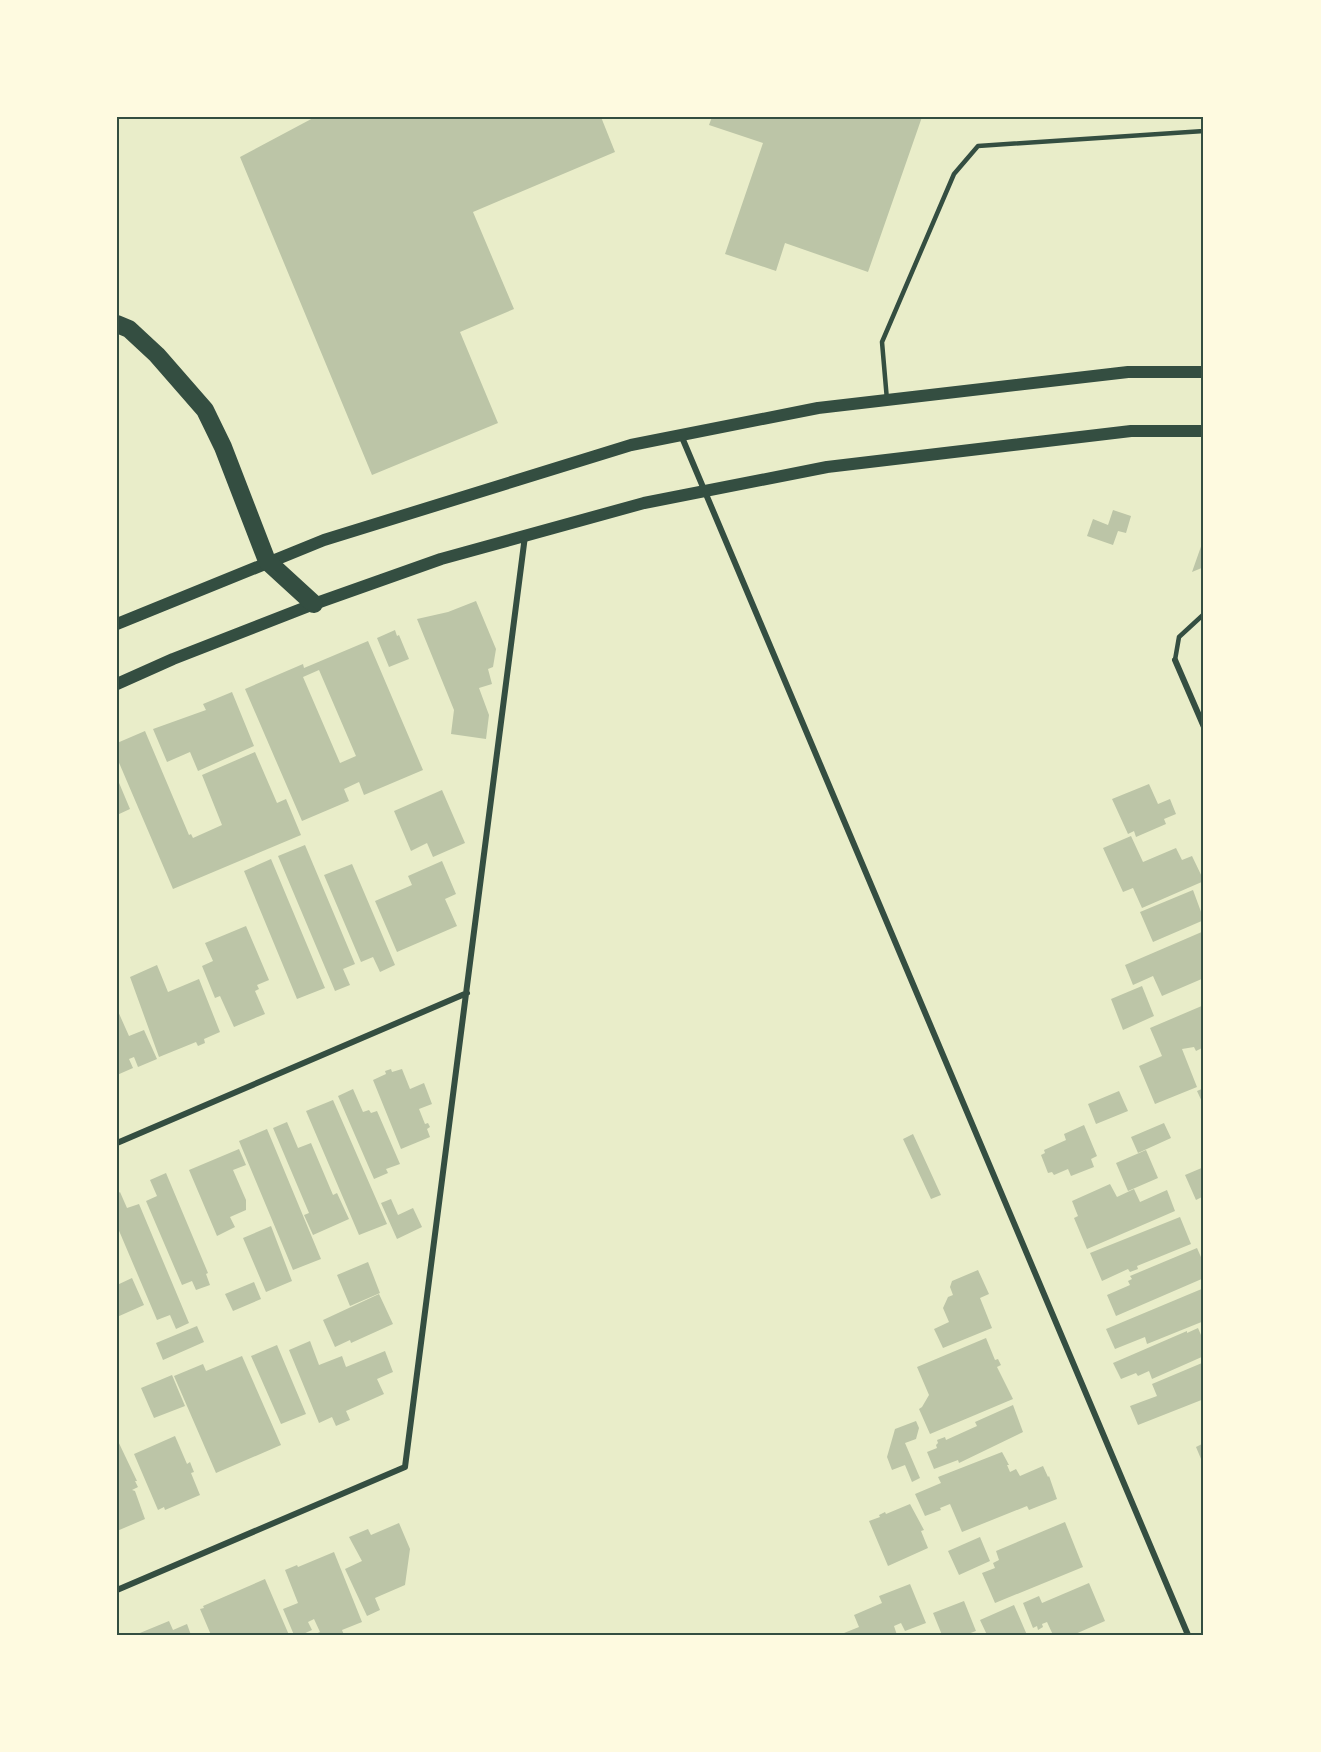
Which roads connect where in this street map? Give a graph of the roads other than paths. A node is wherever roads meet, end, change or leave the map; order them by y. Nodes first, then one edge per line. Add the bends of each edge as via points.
1 (1204, 131) edge
2 (117, 324) edge
3 (1204, 372) edge
4 (887, 400) junction
5 (1204, 431) edge
6 (681, 435) junction
7 (705, 491) junction
8 (525, 536) junction
9 (267, 561) junction
10 (314, 604) junction
11 (1204, 614) edge
12 (117, 624) edge
13 (1175, 660) joint
14 (117, 684) edge
15 (1204, 727) edge
16 (467, 993) junction
17 (117, 1143) edge
18 (117, 1590) edge
19 (1188, 1635) edge

1 - 4 lane via 978,146 954,174 882,342
2 - 9 highway via 129,329 158,355 205,410 224,447
3 - 4 main road via 1128,372
4 - 6 main road via 818,408
5 - 7 main road via 1131,431 850,464
6 - 7 street
6 - 9 main road via 631,445 435,504
7 - 8 main road via 644,503
7 - 19 street
8 - 10 main road via 441,559
8 - 16 street
9 - 10 highway
9 - 12 main road
10 - 14 main road
11 - 13 lane via 1179,637
13 - 15 street
16 - 17 street
16 - 18 street via 405,1467

